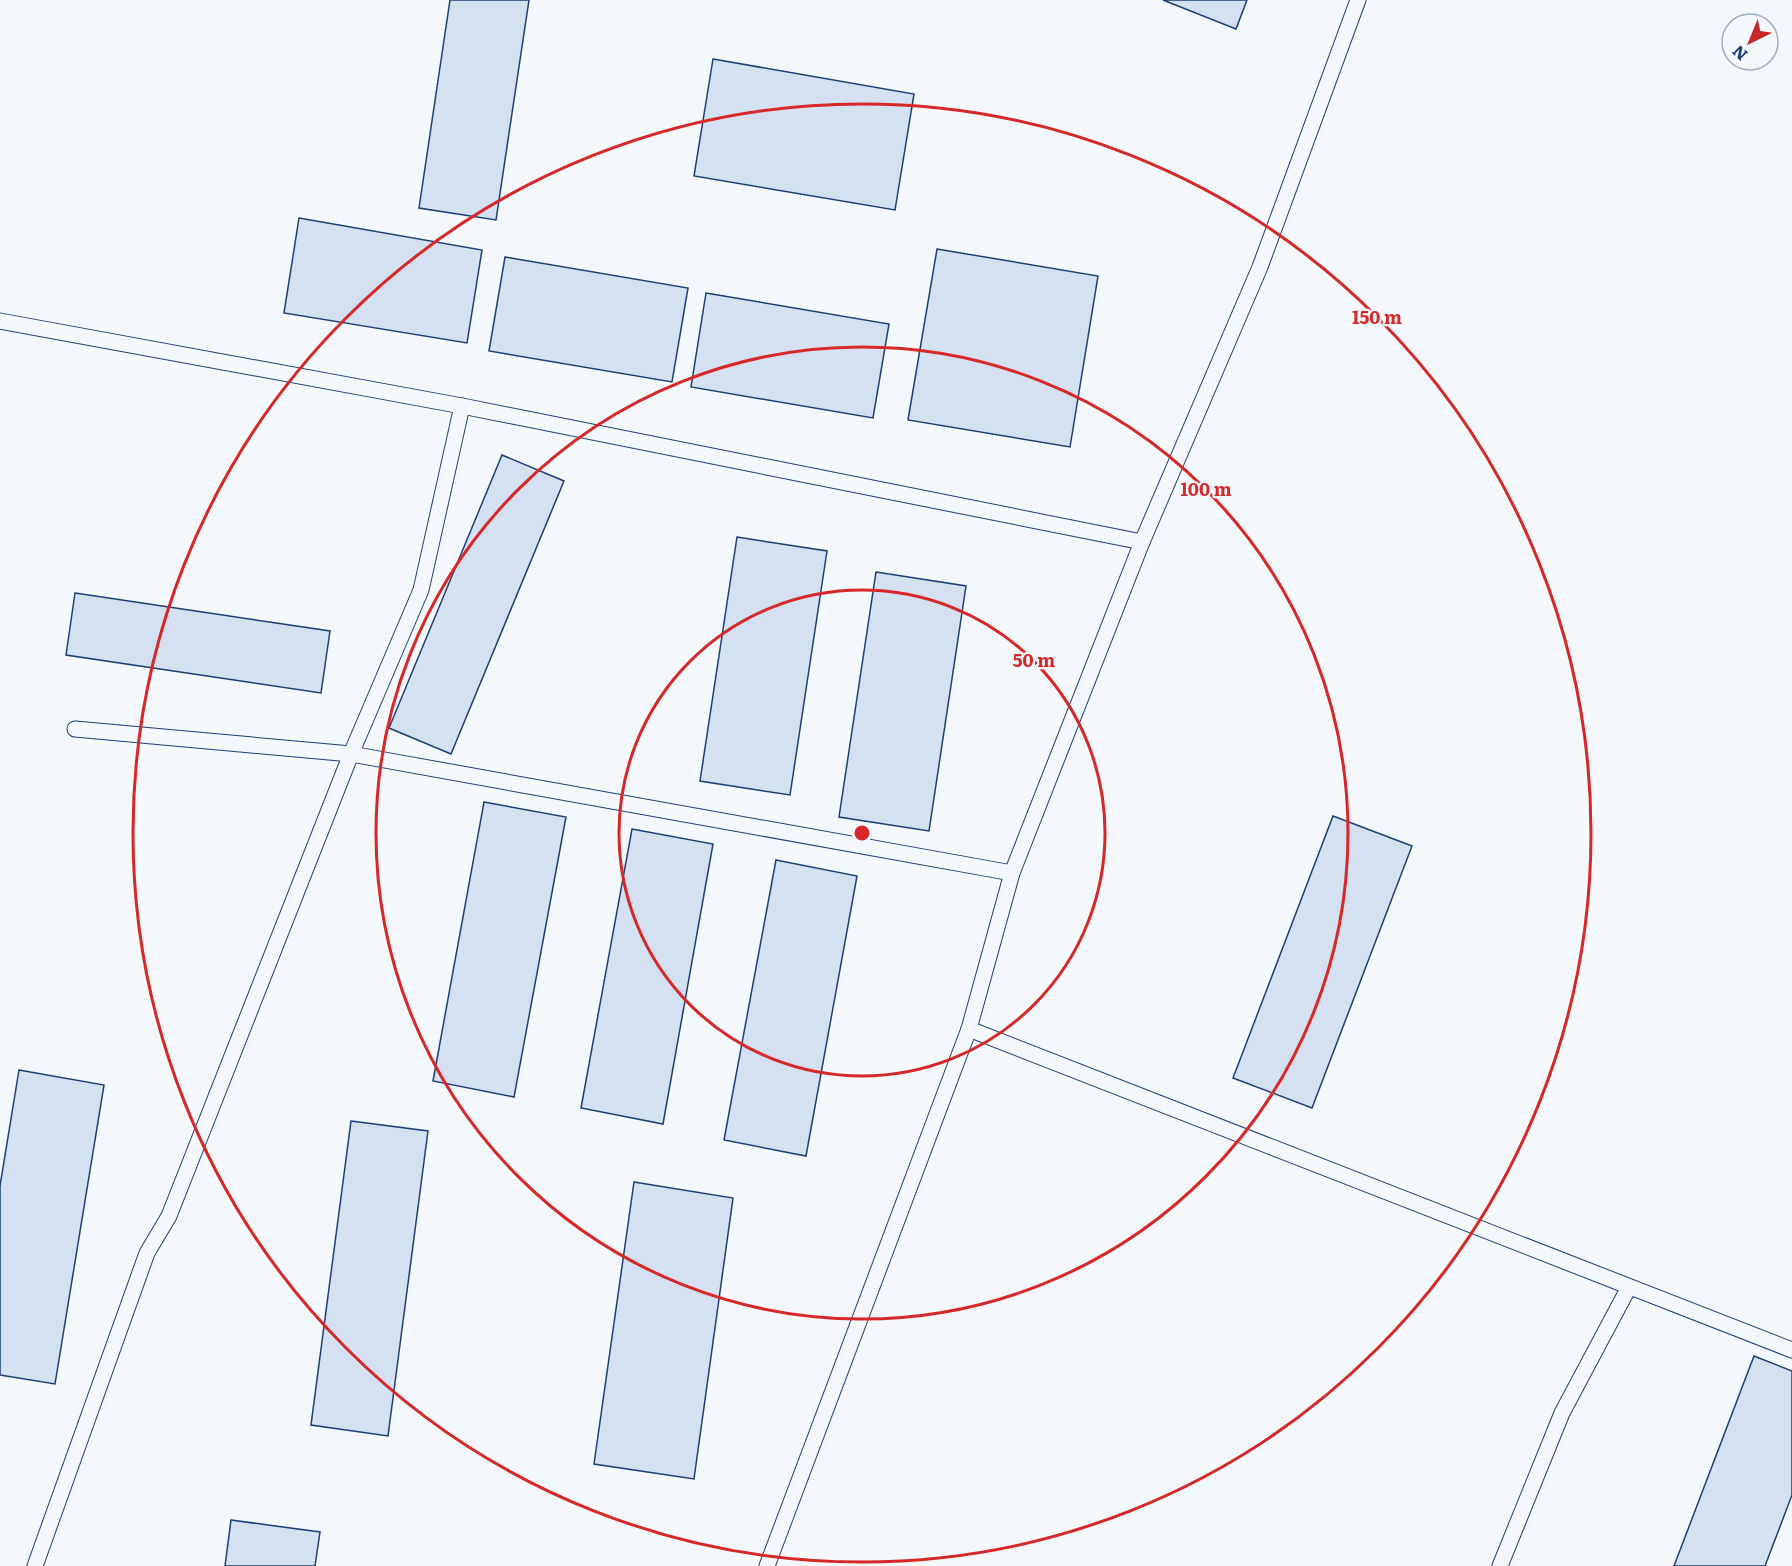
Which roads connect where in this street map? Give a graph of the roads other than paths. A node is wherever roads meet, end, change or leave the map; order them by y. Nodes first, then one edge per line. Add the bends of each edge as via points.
1 (1358, 0) edge
2 (0, 321) edge
3 (462, 406) junction
4 (1142, 542) junction
5 (75, 729) dead end
6 (351, 754) junction
7 (1012, 873) junction
8 (969, 1029) junction
9 (1629, 1287) junction
10 (1792, 1350) edge
11 (35, 1566) edge
12 (767, 1566) edge
13 (1500, 1566) edge

1 - 4 lane via 1260,267
2 - 3 lane
3 - 4 lane
3 - 6 lane via 421,590
4 - 7 lane
5 - 6 lane
6 - 7 lane
6 - 11 lane via 169,1216 147,1253
7 - 8 lane
8 - 9 lane
8 - 12 lane
9 - 10 lane
9 - 13 lane via 1562,1413

